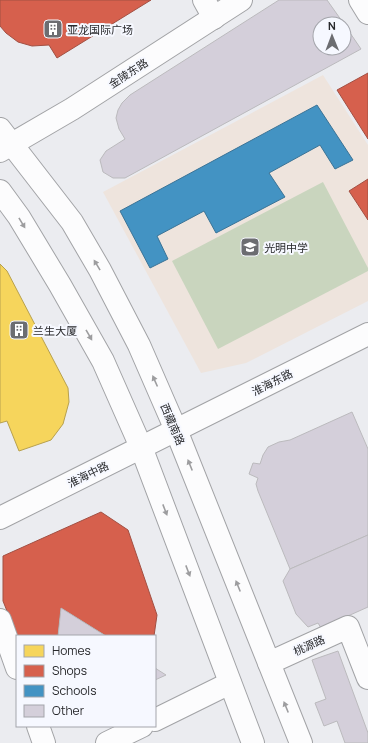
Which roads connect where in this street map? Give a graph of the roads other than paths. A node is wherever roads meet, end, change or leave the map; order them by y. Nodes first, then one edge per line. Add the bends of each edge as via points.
1 (241, 0) edge
2 (360, 0) edge
3 (209, 9) edge
4 (368, 13) edge
5 (4, 141) edge
6 (0, 191) edge
7 (368, 334) edge
8 (176, 430) junction
9 (141, 448) junction
10 (0, 518) edge
11 (0, 620) edge
12 (269, 663) junction
13 (16, 665) edge
14 (367, 672) edge
15 (230, 683) junction
16 (156, 720) edge
17 (38, 727) edge
18 (140, 727) edge
19 (44, 743) edge
20 (107, 743) edge
21 (253, 743) edge
22 (301, 743) edge

1 - 3 main road, 金陵东路
2 - 4 main road
3 - 5 main road, 金陵东路 via 72,109
8 -> 5 main road, 西藏南路 via 139,345 72,222
6 -> 9 main road via 60,285 103,361
7 - 8 main road, 淮海东路
8 - 9 main road, 淮海中路
12 -> 8 main road, 西藏南路
9 - 10 main road, 淮海中路
9 -> 15 main road
11 - 13 main road
12 - 14 main road, 桃源路 via 348,627
22 -> 12 main road, 西藏南路
15 - 16 main road
15 - 21 main road
17 - 19 main road
18 - 20 main road

